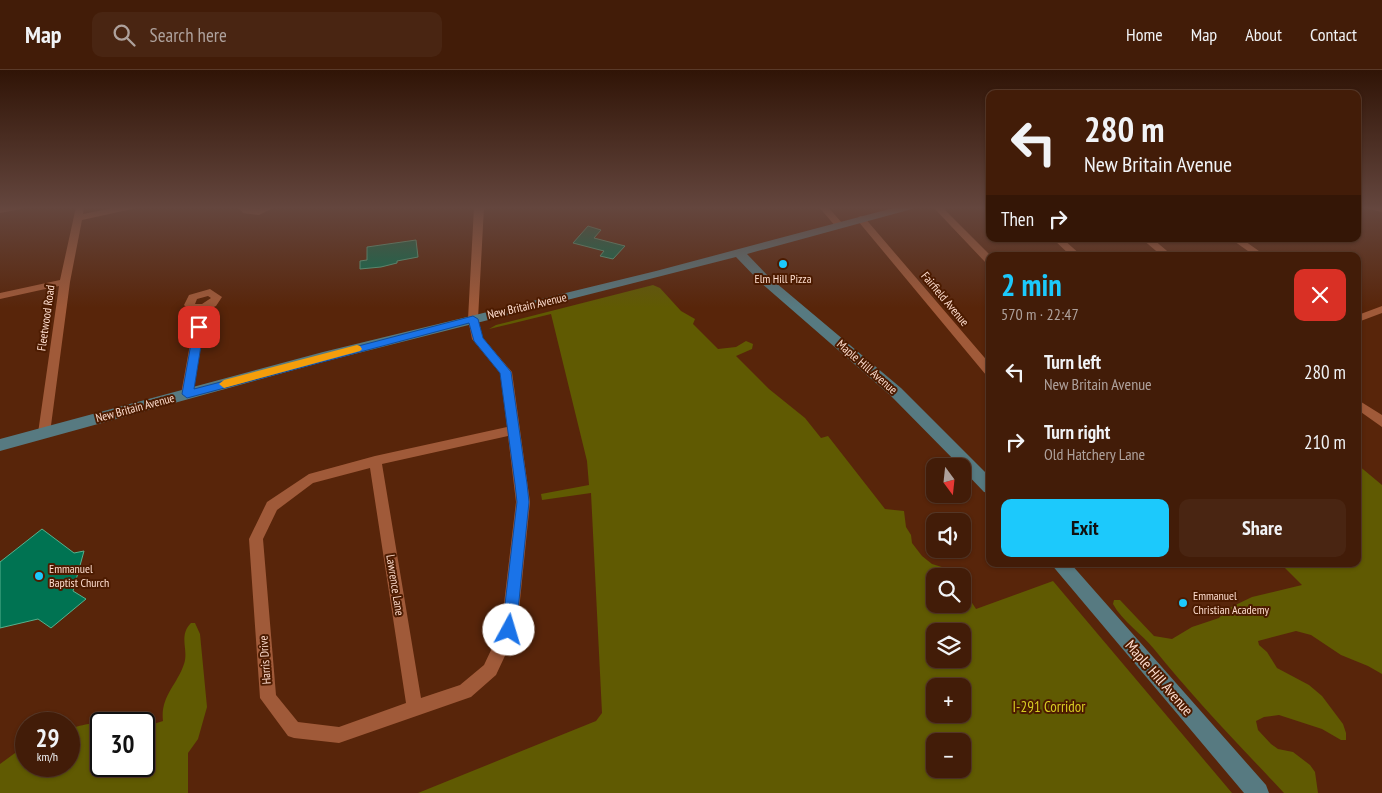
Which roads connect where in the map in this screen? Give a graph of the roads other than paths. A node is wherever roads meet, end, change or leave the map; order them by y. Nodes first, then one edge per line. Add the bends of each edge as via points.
1 (73, 241) edge
2 (478, 241) edge
3 (783, 241) edge
4 (879, 241) edge
5 (970, 241) edge
6 (1061, 242) edge
7 (1151, 242) edge
8 (1240, 242) edge
9 (1073, 252) edge
10 (1163, 252) edge
11 (1255, 252) edge
12 (739, 253) junction
13 (986, 257) edge
14 (64, 282) junction
15 (0, 296) edge
16 (202, 308) dead end
17 (1377, 311) edge
18 (1361, 318) edge
19 (473, 319) junction
20 (1382, 320) edge
21 (986, 367) edge
22 (187, 394) junction
23 (1361, 406) edge
24 (1382, 422) edge
25 (514, 430) junction
26 (44, 433) junction
27 (0, 445) edge
28 (375, 461) junction
29 (986, 482) edge
30 (1063, 567) edge
31 (415, 709) junction
32 (1258, 793) edge

1 - 14 street, Fleetwood Road
2 - 19 street
3 - 12 main road, New Britain Avenue
4 - 21 street, Fairfield Avenue
5 - 13 street
6 - 9 street
7 - 10 street
8 - 11 street
12 - 19 main road, New Britain Avenue
12 - 29 main road, Maple Hill Avenue via 765,280 896,392
14 - 15 street
14 - 26 street, Fleetwood Road
16 - 22 street
17 - 18 street
17 - 20 street
19 - 22 main road, New Britain Avenue
19 - 25 street, Harris Drive via 478,339 506,372
22 - 26 main road, New Britain Avenue
23 - 24 street
25 - 28 street, Harris Drive
25 - 31 street, Harris Drive via 523,502 509,630 490,670 465,691
26 - 27 main road, New Britain Avenue
28 - 31 street, Lawrence Lane
28 - 31 street, Harris Drive via 309,479 272,506 256,539 268,698 294,730 339,735
30 - 32 main road, Maple Hill Avenue

